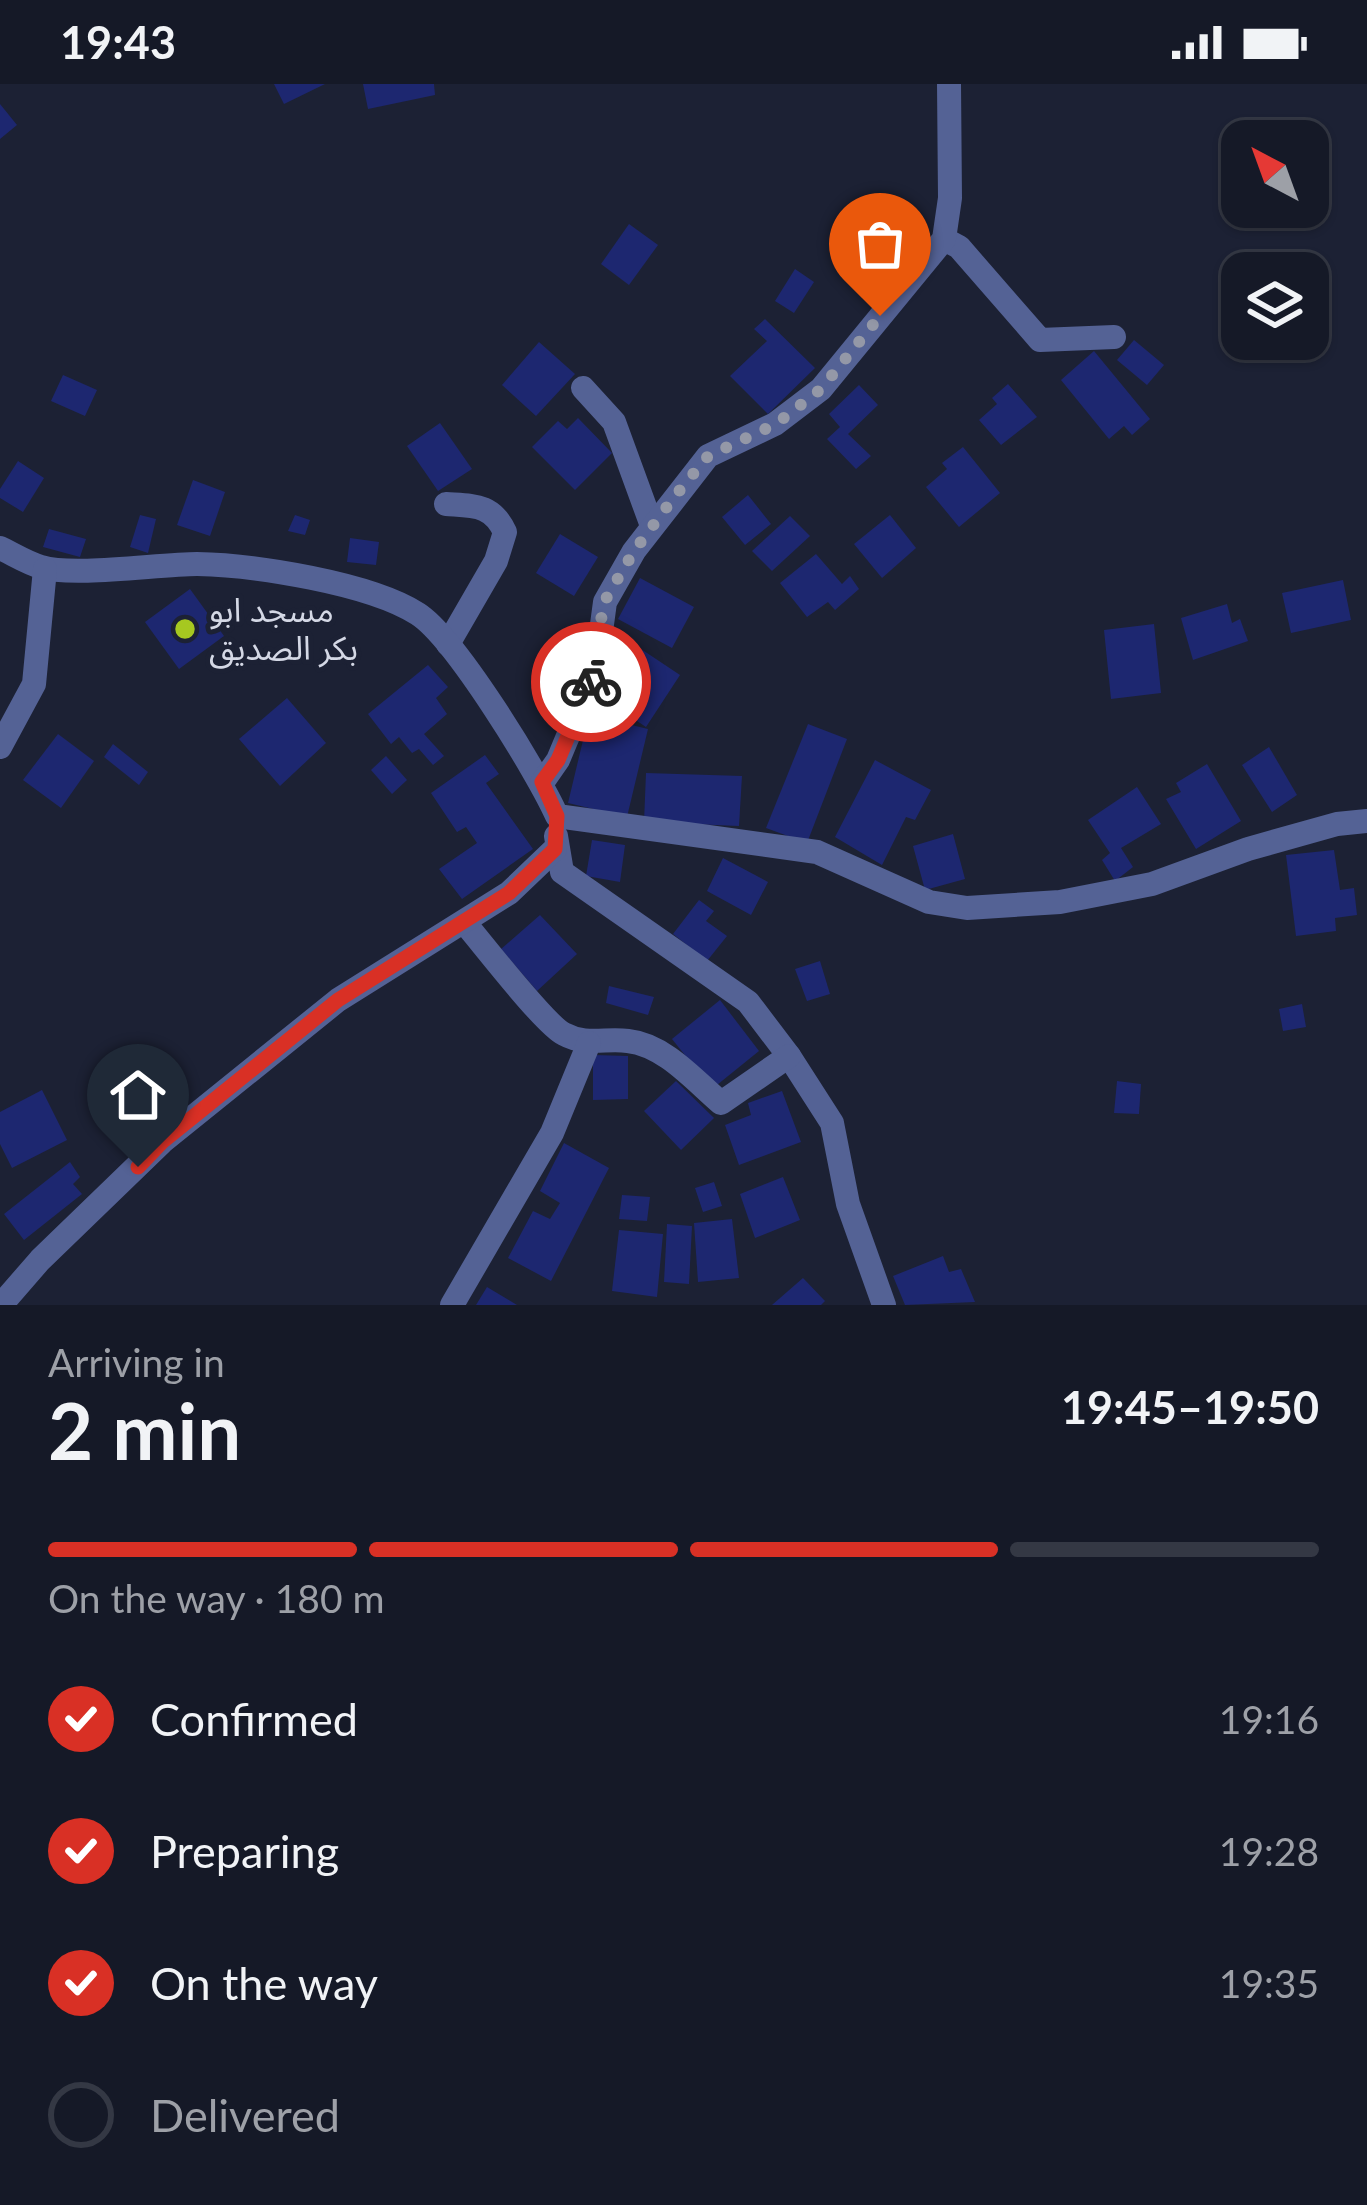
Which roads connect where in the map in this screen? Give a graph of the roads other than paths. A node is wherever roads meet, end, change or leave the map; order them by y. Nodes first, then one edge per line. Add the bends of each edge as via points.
1 (949, 84) edge
2 (944, 238) junction
3 (1114, 337) dead end
4 (583, 388) dead end
5 (446, 504) dead end
6 (652, 526) junction
7 (0, 548) edge
8 (45, 569) junction
9 (448, 644) junction
10 (0, 747) edge
11 (542, 782) junction
12 (557, 816) junction
13 (1367, 821) edge
14 (555, 849) junction
15 (464, 922) junction
16 (589, 1042) junction
17 (789, 1056) junction
18 (1, 1305) edge
19 (452, 1305) edge
20 (884, 1305) edge

1 - 2 street
2 - 3 street via 1040,340
2 - 6 street via 821,389 776,424 708,456
4 - 6 street via 614,422
5 - 9 street via 485,507 505,532
6 - 11 street via 604,602 596,669
7 - 8 street
8 - 9 street via 200,564 340,583 422,616
8 - 10 street via 34,684
9 - 11 street
11 - 12 street
12 - 13 street via 817,852 928,902 968,908 1152,884 1247,849
12 - 14 street
14 - 15 street
14 - 17 street via 562,872 748,1002
15 - 16 street via 560,1033
15 - 18 street via 338,1000 162,1142
16 - 17 street via 650,1047 721,1103
16 - 19 street via 552,1133
17 - 20 street via 832,1124 848,1204

